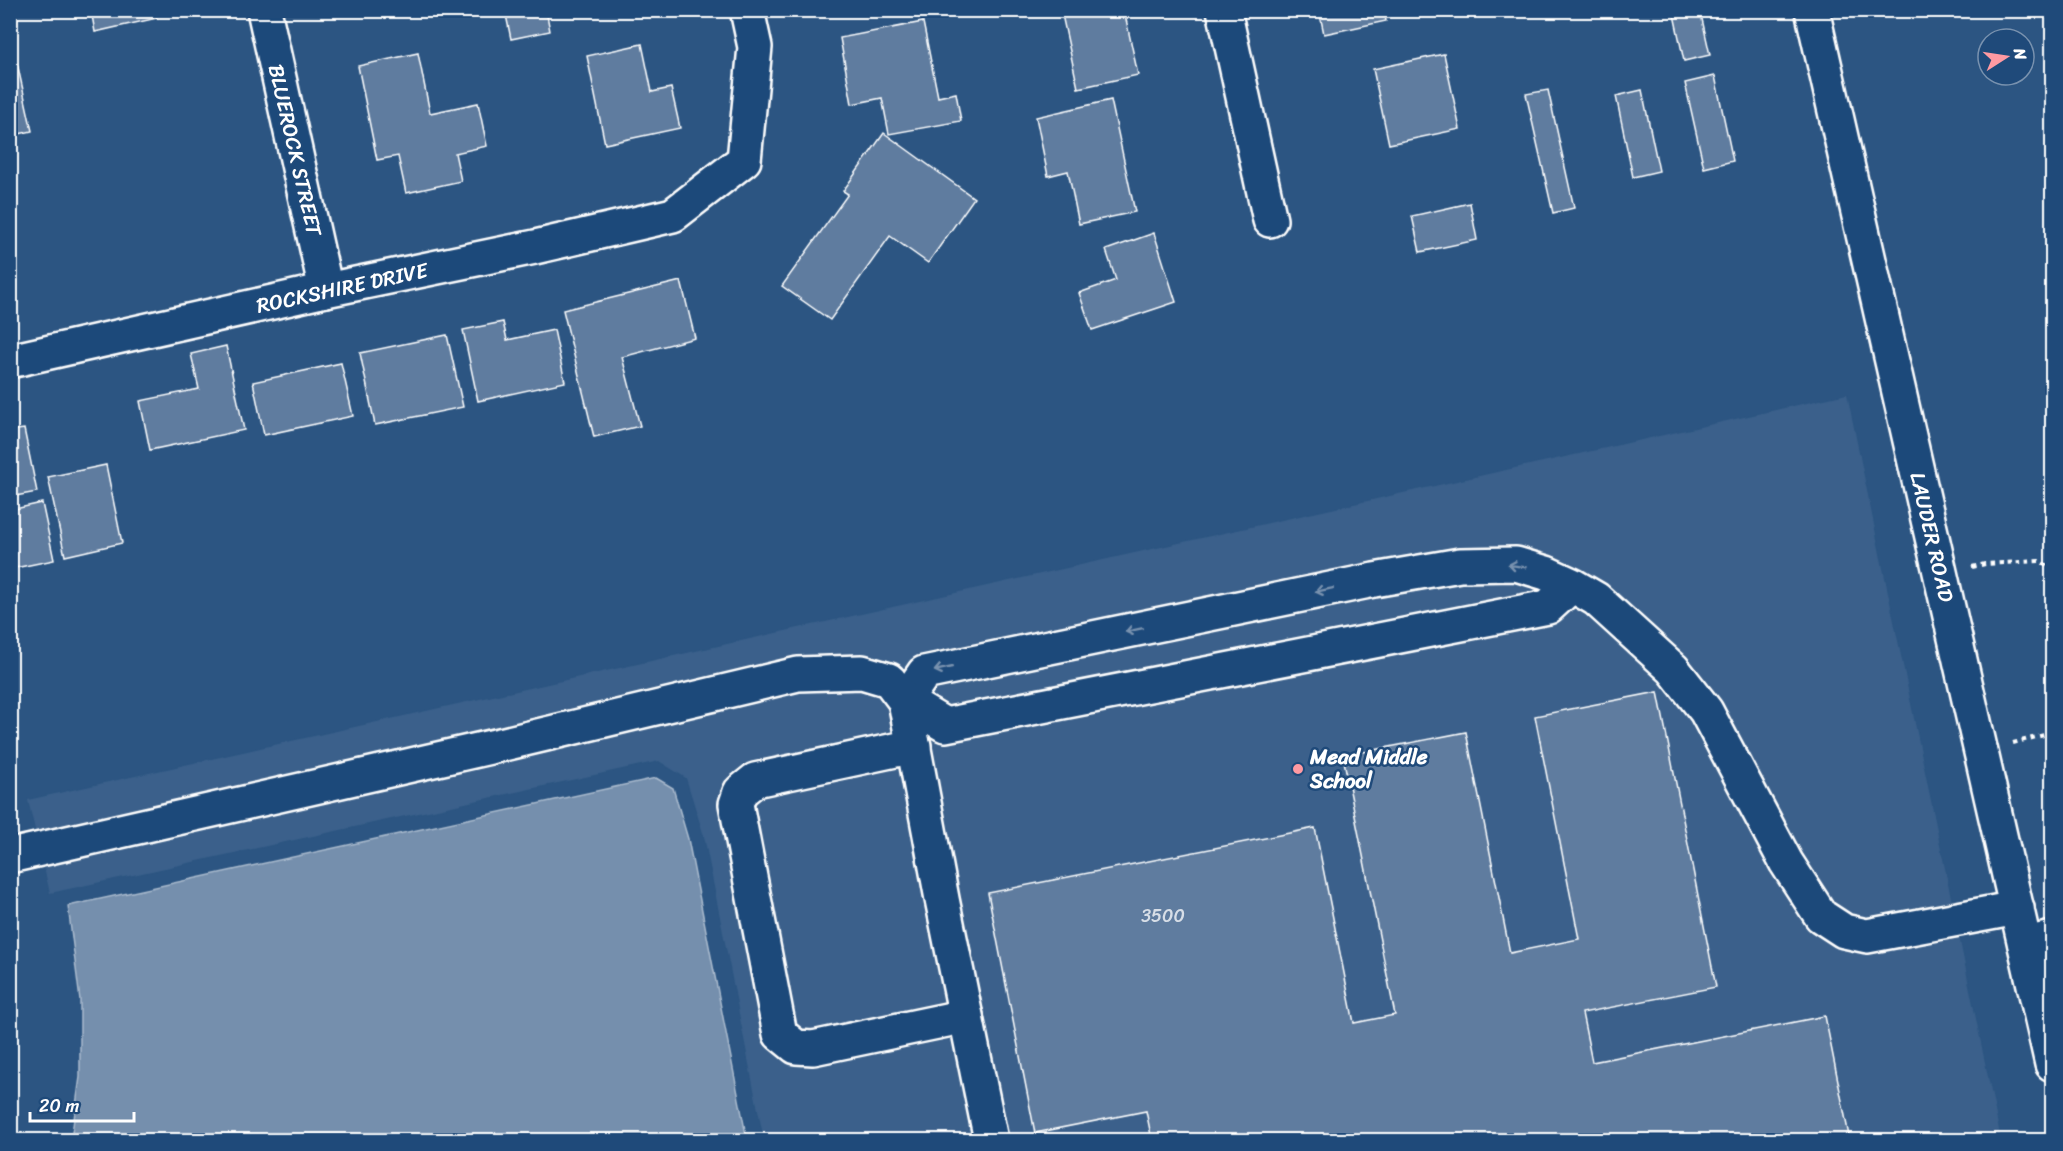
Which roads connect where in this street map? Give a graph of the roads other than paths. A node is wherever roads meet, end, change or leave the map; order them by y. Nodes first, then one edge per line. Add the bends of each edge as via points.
1 (264, 10) edge
2 (747, 10) edge
3 (1224, 10) edge
4 (1812, 10) edge
5 (1270, 220) dead end
6 (326, 290) junction
7 (10, 361) edge
8 (1572, 585) junction
9 (905, 701) junction
10 (914, 746) junction
11 (10, 856) edge
12 (2017, 908) junction
13 (2039, 941) edge
14 (966, 1016) junction
15 (2052, 1064) edge
16 (991, 1140) edge

1 - 6 street, BLUEROCK STREET
2 - 6 street, ROCKSHIRE DRIVE via 755,47 744,160 673,215
3 - 5 street
4 - 12 street, LAUDER ROAD
6 - 7 street, ROCKSHIRE DRIVE
8 - 9 street via 1548,606 945,725
8 -> 9 street via 1516,564 1460,565 924,673
8 - 12 street via 1596,599 1673,669 1706,711 1786,862 1821,916 1844,931 1867,936
9 - 10 street
9 - 11 street via 889,680 862,672 798,674
10 - 14 street
10 - 14 street via 755,780 740,792 736,804 780,1034 796,1047 813,1048
12 - 13 street, LAUDER ROAD
13 - 15 street, LAUDER ROAD
14 - 16 street

